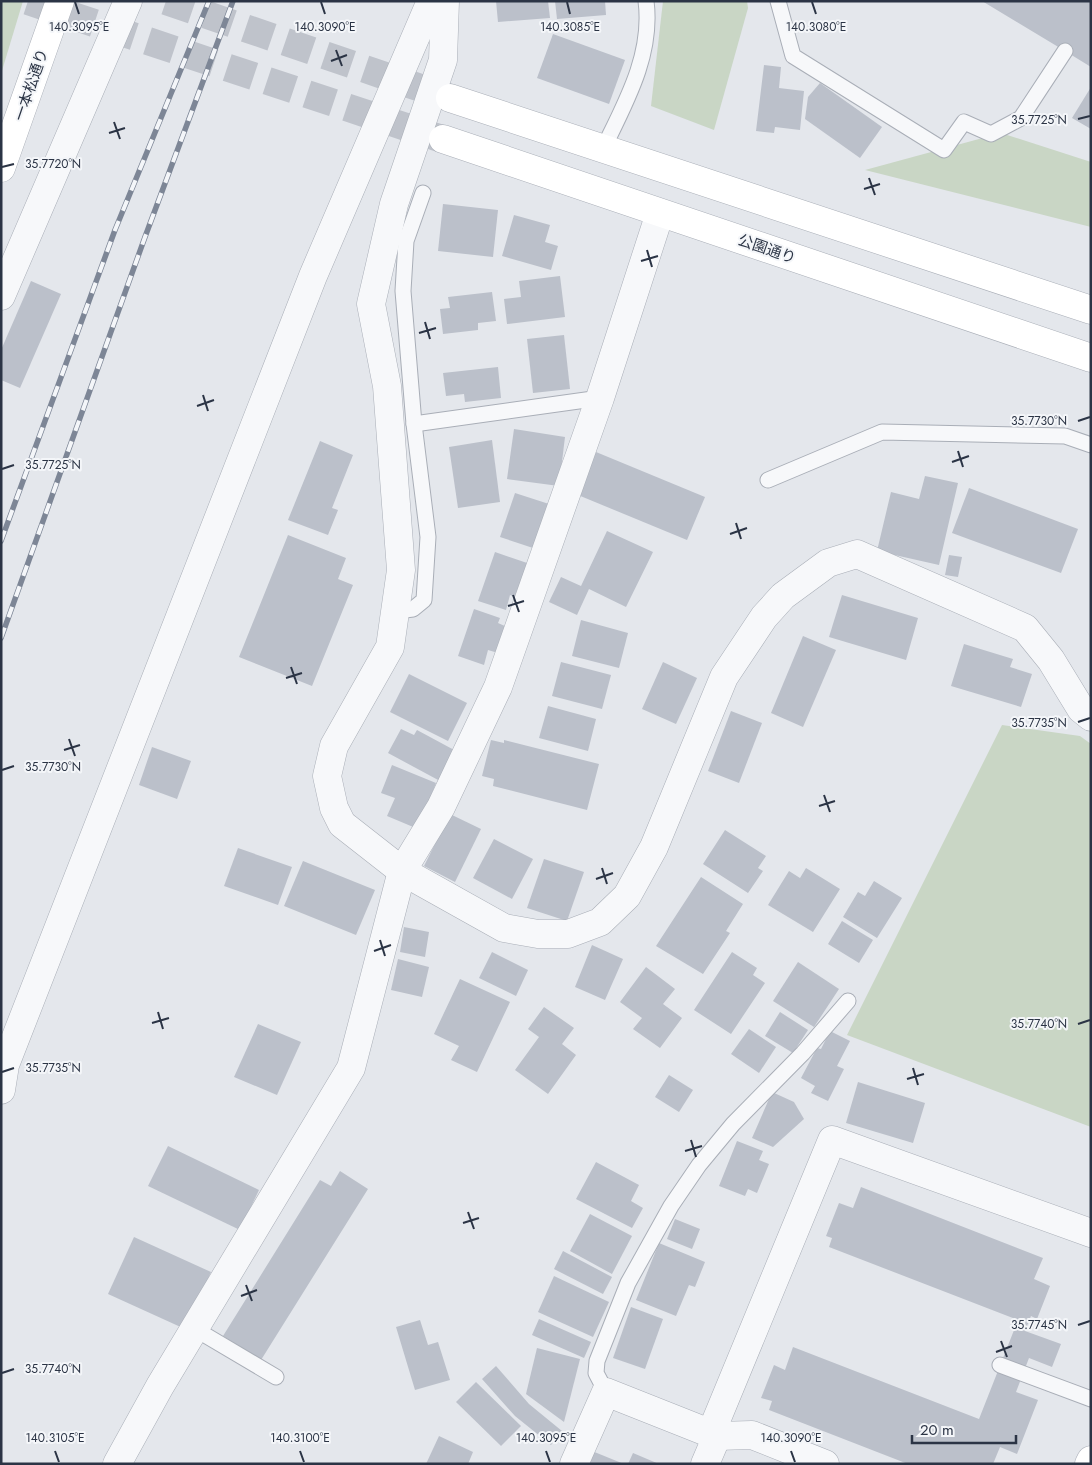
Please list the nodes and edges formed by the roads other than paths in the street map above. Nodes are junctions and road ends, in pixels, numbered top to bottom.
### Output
1 (60, 1) edge
2 (128, 1) edge
3 (431, 1) edge
4 (445, 1) edge
5 (646, 1) edge
6 (778, 1) edge
7 (1065, 51) dead end
8 (450, 98) tunnel mouth
9 (443, 139) tunnel mouth
10 (603, 149) junction
11 (1, 168) edge
12 (423, 193) dead end
13 (660, 213) junction
14 (1, 296) edge
15 (1091, 310) edge
16 (1091, 358) edge
17 (600, 398) junction
18 (414, 424) junction
19 (1091, 444) edge
20 (768, 480) dead end
21 (397, 611) junction
22 (1091, 717) edge
23 (402, 871) junction
24 (848, 1001) dead end
25 (1, 1090) edge
26 (1091, 1233) edge
27 (194, 1329) junction
28 (1000, 1365) dead end
29 (276, 1377) dead end
30 (606, 1392) junction
31 (1091, 1399) edge
32 (714, 1435) junction
33 (1091, 1460) edge
34 (116, 1464) edge
35 (574, 1464) edge
36 (705, 1464) edge
37 (825, 1464) edge
38 (1089, 1464) edge

1 - 11 street, 一本松通り
2 - 14 street
3 - 25 street
4 - 21 street
5 - 10 lane
6 - 7 lane
8 - 10 street
9 - 13 street, 公園通り
10 - 15 street
12 - 18 lane
13 - 16 street, 公園通り
13 - 17 street
17 - 18 lane
17 - 23 street
18 - 21 lane
19 - 20 lane
21 - 23 street
22 - 23 street
23 - 27 street
24 - 30 lane
26 - 32 street
27 - 29 lane
27 - 34 street
28 - 31 lane
30 - 32 street
30 - 35 street
32 - 36 street
32 - 37 street
33 - 38 street

